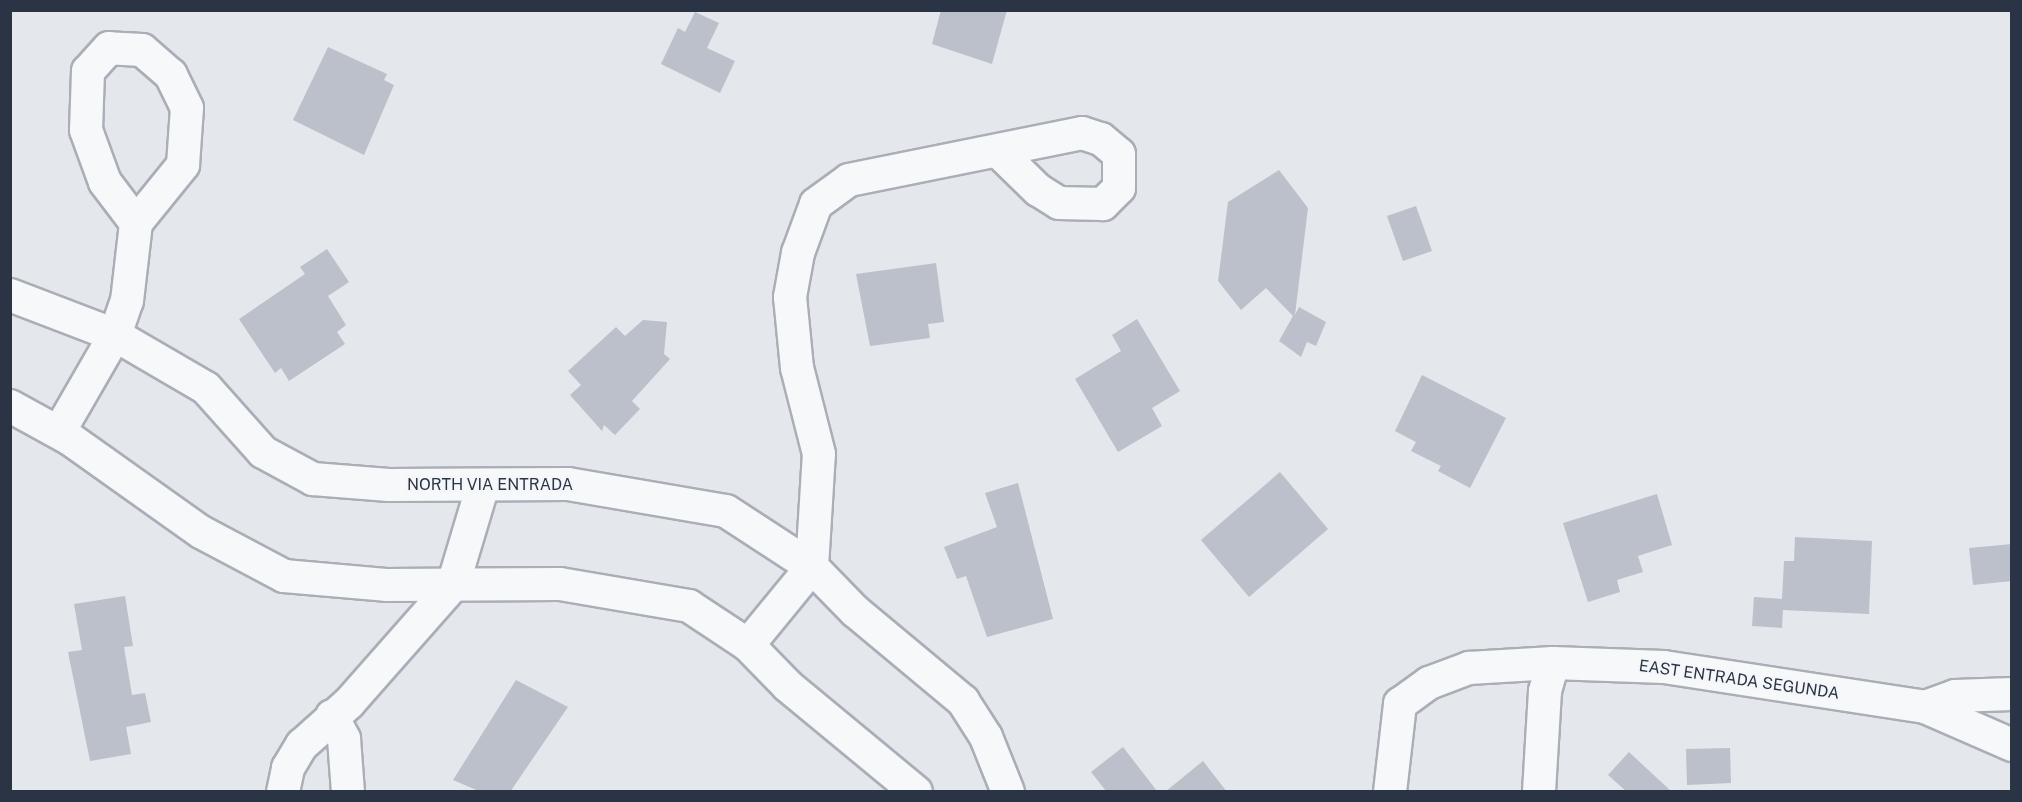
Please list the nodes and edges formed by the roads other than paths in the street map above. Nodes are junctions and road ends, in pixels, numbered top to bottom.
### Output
1 (999, 152) dead end
2 (136, 223) junction
3 (10, 295) edge
4 (115, 335) junction
5 (10, 406) edge
6 (59, 432) junction
7 (483, 485) junction
8 (812, 567) junction
9 (453, 585) junction
10 (748, 645) junction
11 (1553, 663) junction
12 (2012, 694) edge
13 (1924, 707) junction
14 (332, 716) junction
15 (2012, 745) edge
16 (283, 792) edge
17 (348, 792) edge
18 (916, 792) edge
19 (1008, 792) edge
20 (1390, 792) edge
21 (1539, 792) edge

1 - 8 street
2 - 2 street
2 - 4 street
3 - 4 street, NORTH VIA ENTRADA
4 - 6 street
4 - 7 street, NORTH VIA ENTRADA
5 - 6 street
6 - 9 street
7 - 8 street, NORTH VIA ENTRADA
7 - 9 street
8 - 10 street
8 - 19 street, NORTH VIA ENTRADA
9 - 10 street
9 - 14 street
10 - 18 street
11 - 13 street, EAST ENTRADA SEGUNDA
11 - 20 street, EAST ENTRADA SEGUNDA
11 - 21 street
12 - 13 street, EAST ENTRADA SEGUNDA
13 - 15 street, EAST ENTRADA SEGUNDA
14 - 16 street
14 - 17 street

